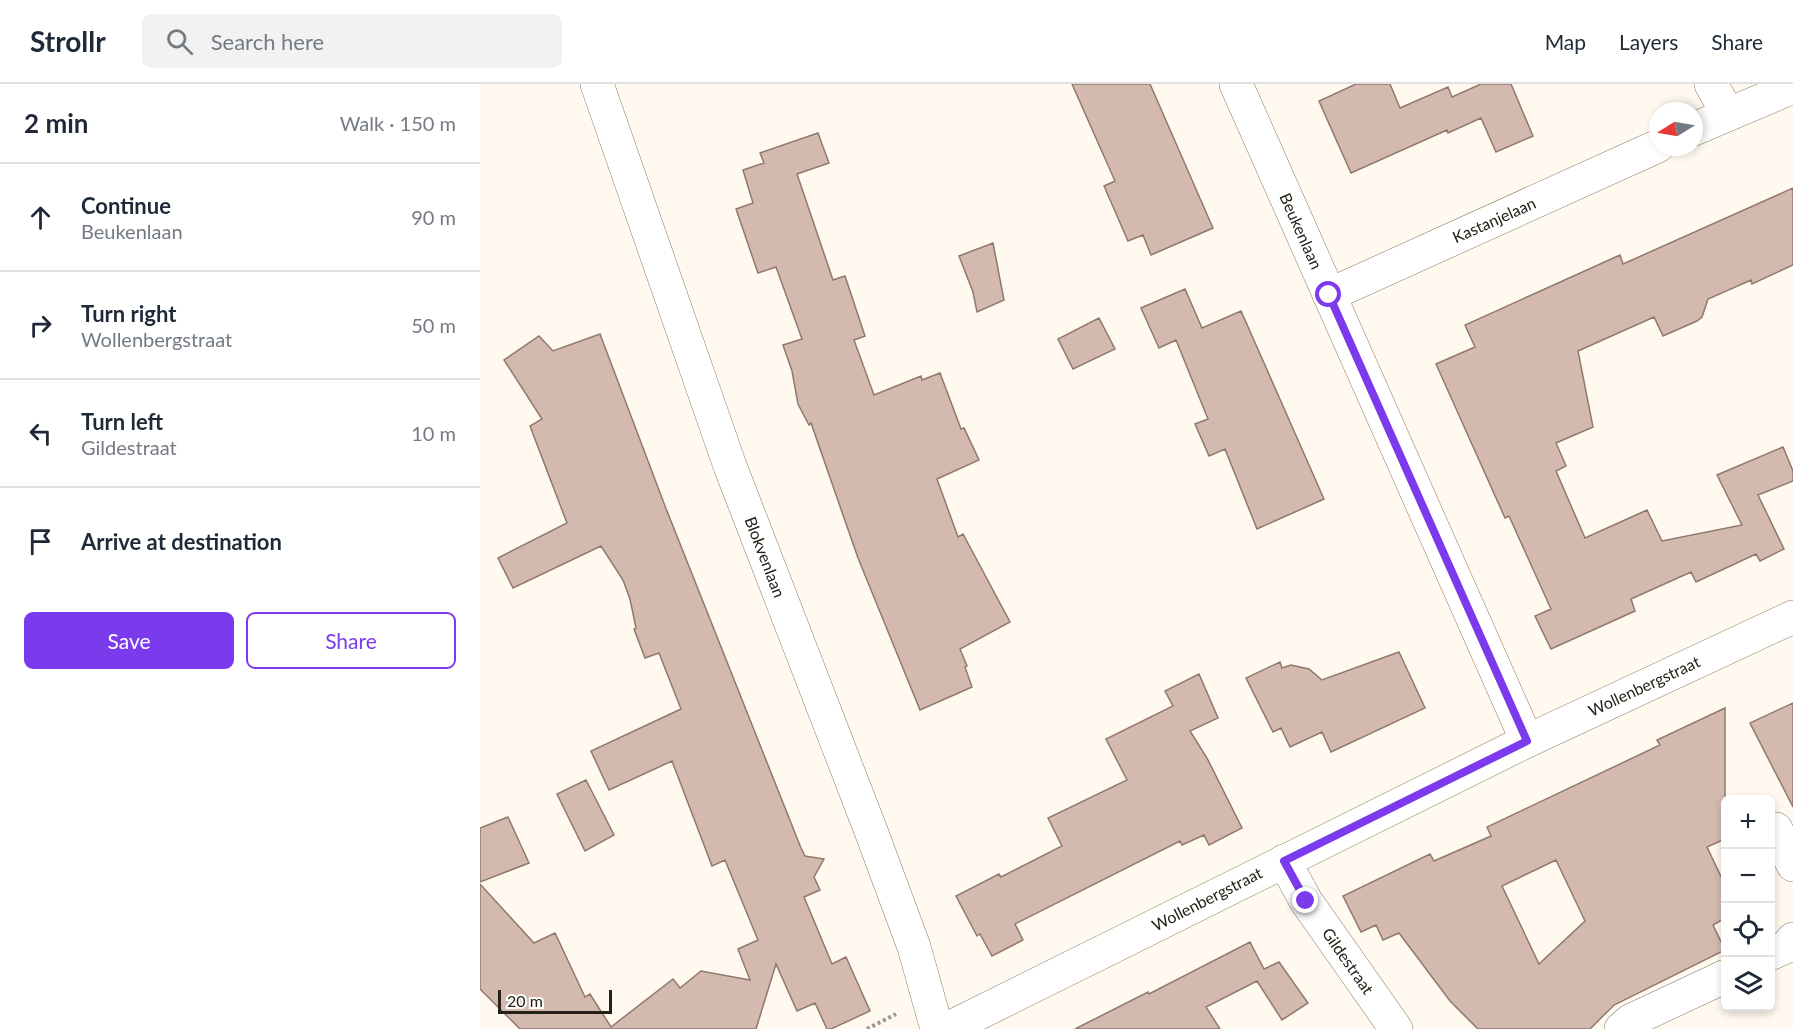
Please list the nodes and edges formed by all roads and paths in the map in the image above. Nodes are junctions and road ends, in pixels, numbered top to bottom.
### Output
1 (597, 84) edge
2 (1236, 84) edge
3 (1711, 84) edge
4 (1793, 87) edge
5 (1728, 114) junction
6 (1703, 125) edge
7 (1649, 150) edge
8 (1329, 295) junction
9 (1793, 617) edge
10 (1527, 741) junction
11 (1776, 829) dead end
12 (1284, 861) junction
13 (1793, 865) edge
14 (1793, 939) edge
15 (1775, 952) edge
16 (1721, 977) edge
17 (937, 1029) edge
18 (947, 1029) edge
19 (1396, 1029) edge
20 (1621, 1029) edge

1 - 17 street, Blokvenlaan
2 - 8 street, Beukenlaan
3 - 5 street
4 - 5 street
5 - 6 street
7 - 8 street, Kastanjelaan
8 - 10 street, Beukenlaan
9 - 10 street, Wollenbergstraat
10 - 12 street, Wollenbergstraat
11 - 13 street
12 - 18 street, Wollenbergstraat
12 - 19 street, Gildestraat
14 - 15 street
16 - 20 street

